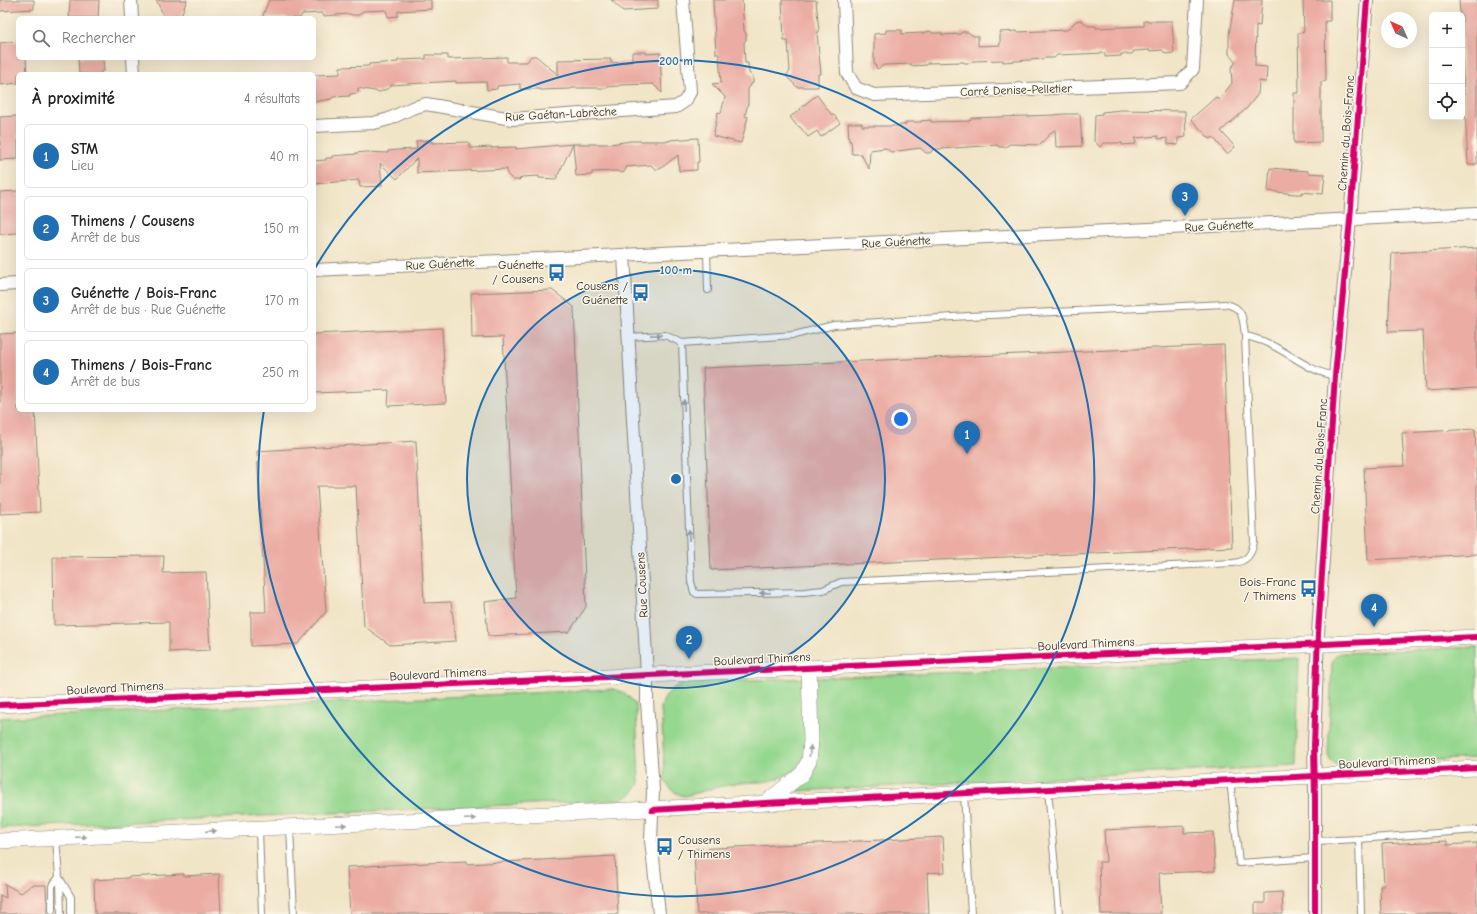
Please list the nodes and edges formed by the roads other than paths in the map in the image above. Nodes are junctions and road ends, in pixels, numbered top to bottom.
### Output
1 (131, 0) edge
2 (683, 0) edge
3 (844, 0) edge
4 (1197, 0) edge
5 (1367, 0) edge
6 (132, 16) edge
7 (133, 60) edge
8 (134, 72) edge
9 (316, 126) edge
10 (1477, 213) edge
11 (1350, 220) junction
12 (707, 251) junction
13 (624, 255) junction
14 (316, 270) edge
15 (16, 284) edge
16 (0, 285) edge
17 (708, 290) dead end
18 (1245, 336) junction
19 (628, 337) junction
20 (682, 343) junction
21 (1335, 376) junction
22 (1477, 637) edge
23 (1317, 644) junction
24 (809, 667) junction
25 (647, 675) junction
26 (0, 705) edge
27 (1477, 768) edge
28 (1314, 777) junction
29 (1230, 780) junction
30 (1048, 789) junction
31 (964, 793) junction
32 (765, 803) junction
33 (652, 810) junction
34 (290, 827) junction
35 (259, 829) junction
36 (1477, 830) edge
37 (56, 838) junction
38 (1359, 839) junction
39 (0, 841) edge
40 (1315, 841) junction
41 (1315, 858) junction
42 (60, 879) junction
43 (52, 910) dead end
44 (61, 914) edge
45 (72, 914) edge
46 (262, 914) edge
47 (294, 914) edge
48 (659, 914) edge
49 (971, 914) edge
50 (1059, 914) edge
51 (1315, 914) edge
52 (1360, 914) edge

1 - 6 street
2 - 9 street, Rue Gaétan-Labrèche
3 - 4 street, Carré Denise-Pelletier
5 - 11 street, Chemin du Bois-Franc
7 - 8 street
10 - 11 street, Rue Guénette
11 - 12 street, Rue Guénette
11 - 21 street, Chemin du Bois-Franc
12 - 13 street, Rue Guénette
12 - 17 lane
13 - 14 street, Rue Guénette
13 - 19 street, Rue Cousens
15 - 16 street
18 - 20 lane
18 -> 20 lane
18 - 21 lane
19 -> 20 lane
19 - 25 street, Rue Cousens
21 - 23 street, Chemin du Bois-Franc
22 - 23 street, Boulevard Thimens
23 - 24 street, Boulevard Thimens
23 - 28 street, Chemin du Bois-Franc
24 - 25 street, Boulevard Thimens
32 -> 24 street
25 - 26 street, Boulevard Thimens
25 - 33 street, Rue Cousens
27 - 28 street, Boulevard Thimens
28 - 29 street, Boulevard Thimens
28 - 40 street, Chemin du Bois-Franc
29 - 30 street, Boulevard Thimens
29 - 41 lane
30 - 31 street, Boulevard Thimens
30 - 50 lane
31 - 32 street, Boulevard Thimens
31 - 49 lane
32 - 33 street, Boulevard Thimens
34 -> 33 street, Boulevard Thimens
33 - 48 street, Rue Cousens
34 - 35 street, Boulevard Thimens
34 - 47 lane
37 -> 35 street, Boulevard Thimens
35 - 46 lane
36 - 38 lane
37 - 39 street, Boulevard Thimens
37 - 42 lane
38 - 40 lane
38 - 52 lane
40 - 41 street, Chemin du Bois-Franc
41 - 51 street, Chemin du Bois-Franc
42 - 43 lane
42 - 44 lane
42 - 45 lane

